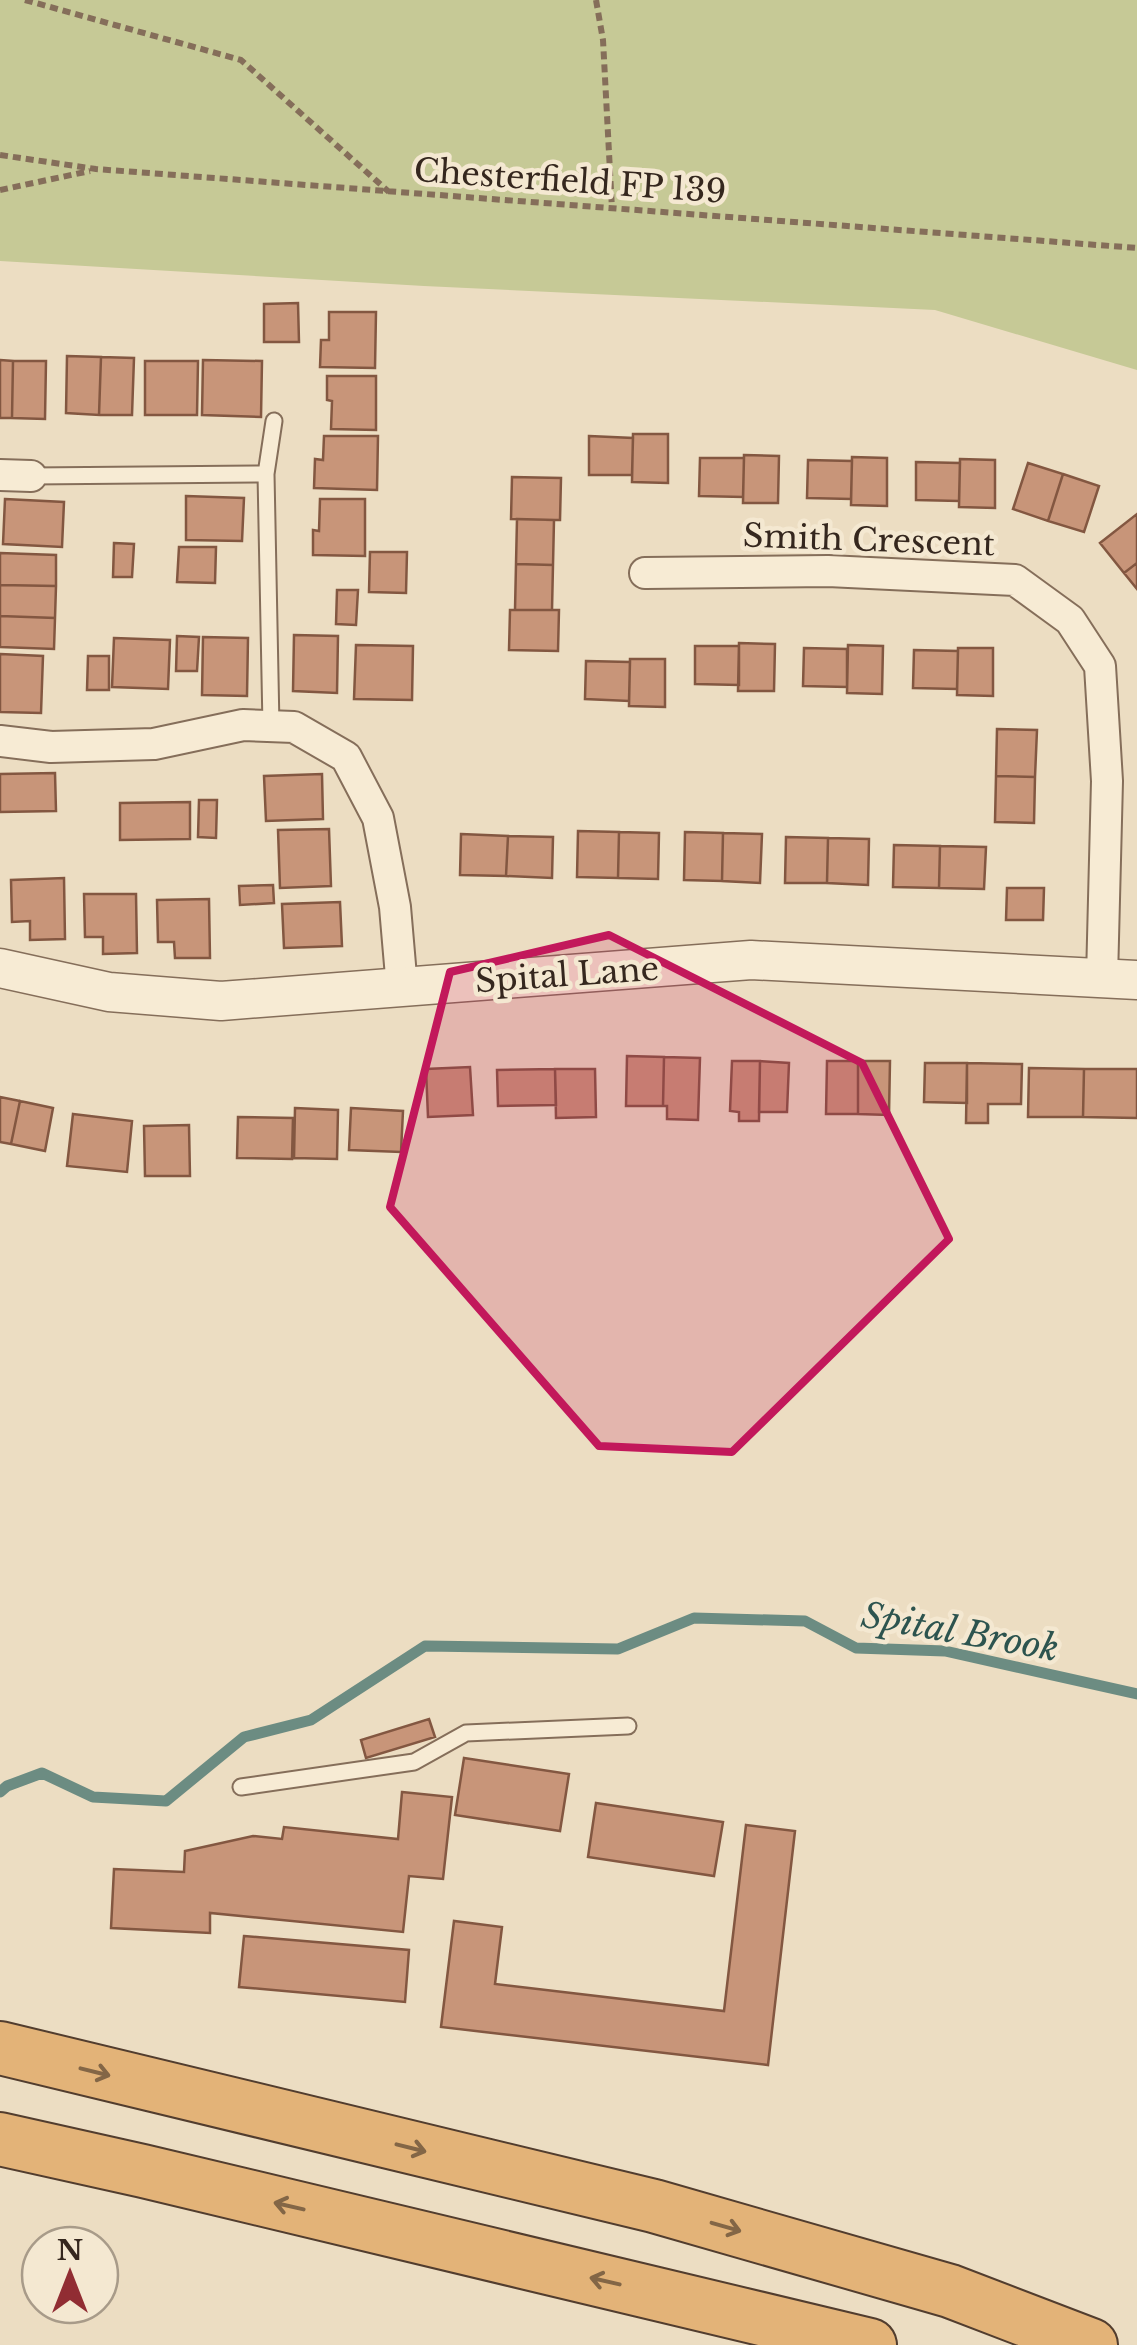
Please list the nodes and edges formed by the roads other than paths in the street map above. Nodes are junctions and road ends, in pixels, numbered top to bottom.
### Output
1 (274, 421) dead end
2 (266, 474) junction
3 (0, 475) edge
4 (32, 476) joint
5 (645, 573) dead end
6 (272, 726) junction
7 (0, 741) edge
8 (0, 968) edge
9 (1120, 979) edge
10 (402, 988) junction
11 (628, 1726) dead end
12 (240, 1787) dead end
13 (0, 2048) edge
14 (0, 2139) edge
15 (870, 2345) edge
16 (1092, 2345) edge

1 - 2 lane
2 - 4 lane
2 - 6 lane
3 - 4 street
5 - 9 street, Smith Crescent
6 - 7 street
6 - 10 street
8 - 10 street, Spital Lane
9 - 10 street, Spital Lane
11 - 12 lane
13 -> 16 highway
15 -> 14 highway

